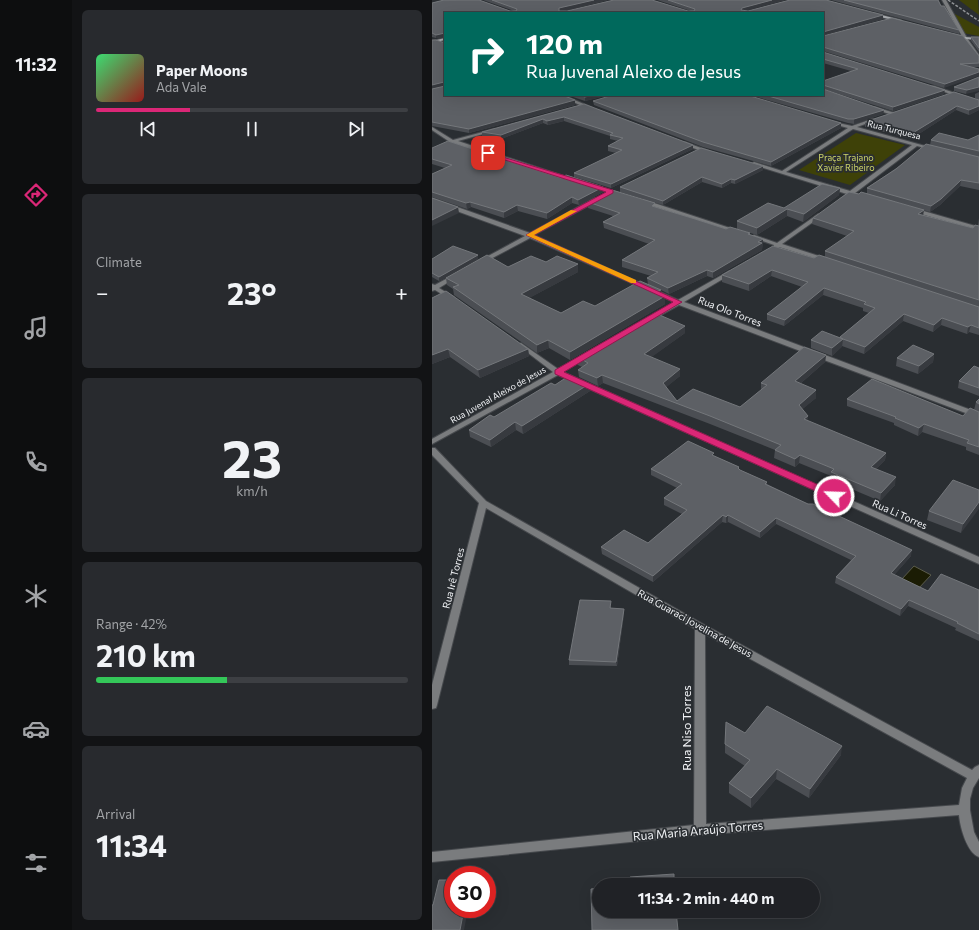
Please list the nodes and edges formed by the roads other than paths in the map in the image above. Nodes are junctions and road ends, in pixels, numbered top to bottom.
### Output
1 (944, 0) edge
2 (871, 13) edge
3 (892, 19) junction
4 (884, 21) edge
5 (907, 22) edge
6 (951, 34) edge
7 (965, 38) junction
8 (444, 39) edge
9 (979, 39) edge
10 (433, 41) edge
11 (444, 45) edge
12 (979, 58) edge
13 (930, 86) edge
14 (972, 95) edge
15 (561, 96) edge
16 (966, 98) junction
17 (979, 102) edge
18 (590, 103) edge
19 (583, 105) junction
20 (575, 107) edge
21 (872, 107) edge
22 (598, 111) edge
23 (900, 111) edge
24 (893, 114) junction
25 (886, 116) edge
26 (879, 118) edge
27 (823, 120) edge
28 (432, 128) edge
29 (851, 128) junction
30 (498, 129) edge
31 (452, 142) junction
32 (680, 142) edge
33 (446, 144) edge
34 (916, 144) junction
35 (701, 149) junction
36 (937, 150) edge
37 (694, 152) edge
38 (716, 153) edge
39 (746, 162) edge
40 (783, 172) junction
41 (582, 183) edge
42 (589, 185) edge
43 (618, 188) edge
44 (611, 192) junction
45 (851, 193) junction
46 (859, 195) edge
47 (626, 196) edge
48 (432, 200) edge
49 (641, 201) edge
50 (839, 202) edge
51 (904, 208) edge
52 (827, 210) edge
53 (979, 229) edge
54 (740, 233) edge
55 (529, 235) junction
56 (748, 235) edge
57 (778, 245) junction
58 (771, 248) edge
59 (830, 262) edge
60 (475, 265) edge
61 (738, 268) edge
62 (462, 272) edge
63 (433, 287) edge
64 (458, 301) edge
65 (678, 302) junction
66 (638, 325) edge
67 (516, 342) edge
68 (592, 353) edge
69 (558, 372) junction
70 (979, 416) edge
71 (432, 442) edge
72 (432, 450) edge
73 (483, 502) junction
74 (979, 561) edge
75 (700, 627) junction
76 (432, 705) edge
77 (976, 773) edge
78 (964, 810) junction
79 (700, 830) junction
80 (979, 852) edge
81 (432, 857) edge

1 - 7 street
2 - 3 main road
3 - 4 street
3 - 5 main road
6 - 7 main road
7 - 9 main road
7 - 12 street
8 - 10 main road
10 - 11 street
13 - 16 street
14 - 16 street
15 - 19 street
16 - 17 street
18 - 19 street
19 - 20 street
19 - 22 street
21 - 24 street
23 - 24 street
24 - 25 street
26 - 29 street
27 - 29 street, Rua Turquesa
28 - 31 street
29 - 34 street, Rua Turquesa
29 - 40 street
30 - 31 street
31 - 33 street
31 - 41 street
32 - 35 street
34 - 36 street, Rua Turquesa
34 - 45 street
35 - 37 street
35 - 38 street
39 - 40 street
40 - 45 street
42 - 44 street
43 - 44 street
44 - 47 street
44 - 55 street
45 - 46 street
45 - 50 street
48 - 55 street, Rua Olo Torres
49 - 54 street
51 - 53 street
52 - 57 street
55 - 60 street
55 - 65 street, Rua Olo Torres
56 - 57 street
57 - 58 street
57 - 59 street
61 - 65 street
62 - 63 street
63 - 64 street
65 - 66 street
65 - 70 street, Rua Olo Torres
67 - 69 street, Rua Li Torres
68 - 69 street, Rua Juvenal Aleixo de Jesus
69 - 71 street, Rua Juvenal Aleixo de Jesus
69 - 74 street, Rua Li Torres
72 - 73 street, Rua Guaraci Jovelina de Jesus
73 - 75 street, Rua Guaraci Jovelina de Jesus
73 - 76 street, Rua Irê Torres
75 - 77 street, Rua Guaraci Jovelina de Jesus
75 - 79 street, Rua Niso Torres
77 - 78 street
78 - 79 street, Rua Maria Araújo Torres
78 - 80 street
79 - 81 street, Rua Maria Araújo Torres

